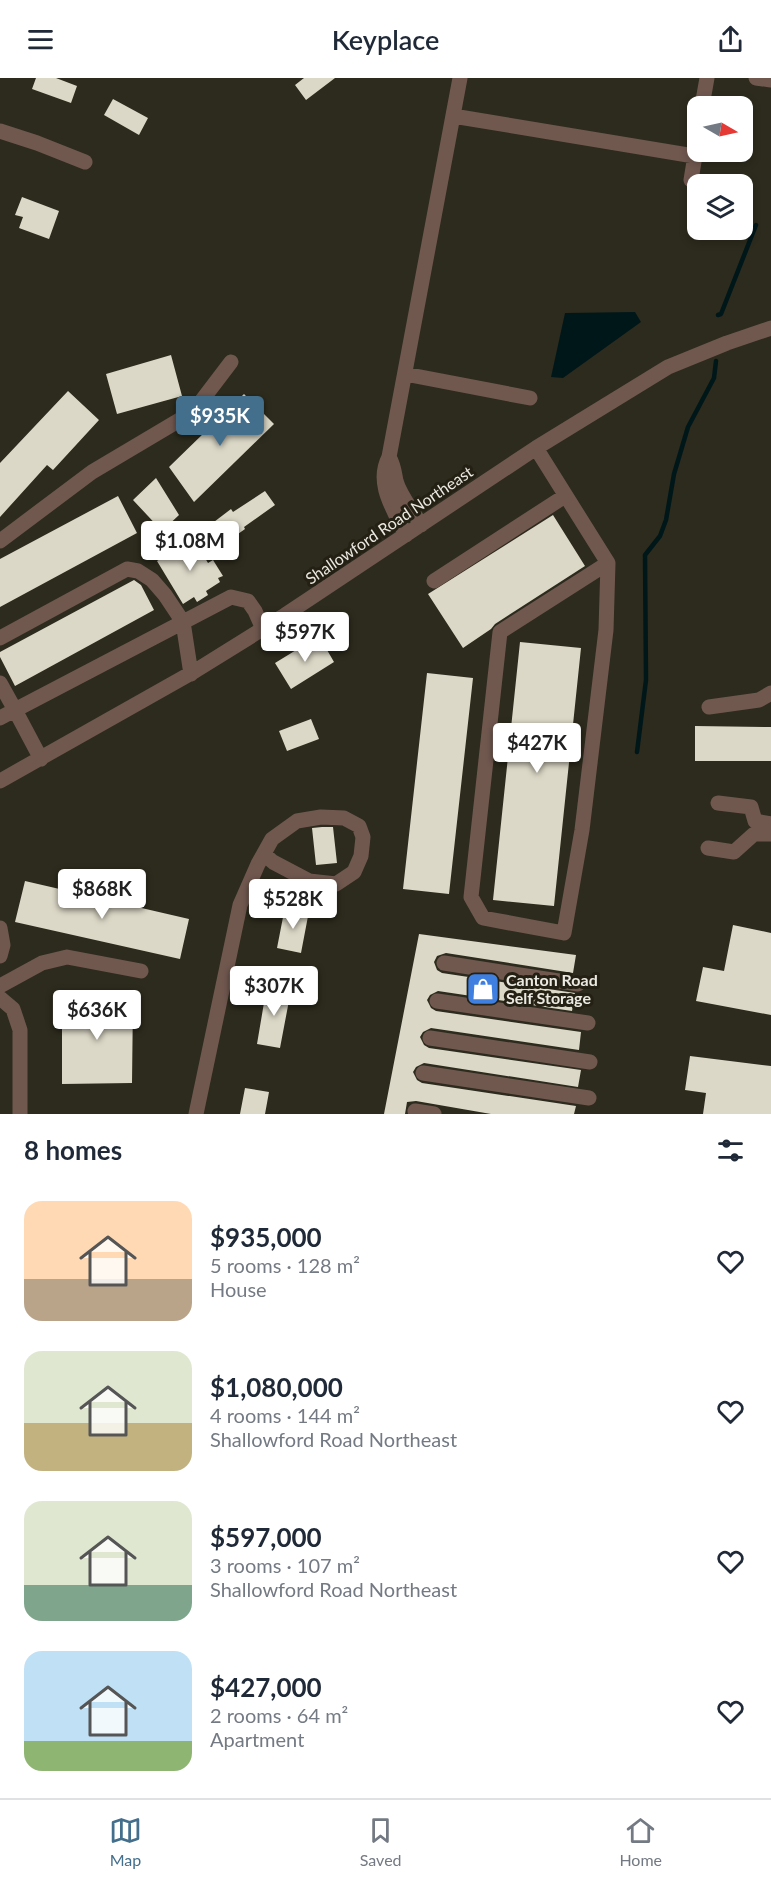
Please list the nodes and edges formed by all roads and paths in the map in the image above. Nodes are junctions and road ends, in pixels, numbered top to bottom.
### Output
1 (460, 78) edge
2 (707, 78) edge
3 (756, 78) edge
4 (771, 80) edge
5 (704, 96) edge
6 (453, 116) junction
7 (0, 131) edge
8 (687, 155) edge
9 (85, 162) dead end
10 (771, 327) edge
11 (750, 335) junction
12 (771, 341) edge
13 (231, 362) dead end
14 (405, 374) junction
15 (530, 399) dead end
16 (536, 448) junction
17 (389, 457) junction
18 (565, 496) junction
19 (421, 525) junction
20 (406, 535) junction
21 (0, 542) edge
22 (608, 563) junction
23 (434, 581) dead end
24 (183, 622) junction
25 (263, 629) junction
26 (0, 638) edge
27 (191, 674) junction
28 (0, 683) edge
29 (771, 693) edge
30 (709, 707) dead end
31 (15, 710) junction
32 (0, 718) edge
33 (41, 759) junction
34 (0, 781) edge
35 (718, 803) dead end
36 (771, 824) edge
37 (771, 834) edge
38 (708, 848) dead end
39 (264, 854) junction
40 (0, 928) edge
41 (0, 956) edge
42 (444, 963) dead end
43 (141, 972) dead end
44 (578, 984) dead end
45 (0, 986) edge
46 (0, 998) edge
47 (437, 1001) dead end
48 (588, 1023) dead end
49 (430, 1038) dead end
50 (590, 1062) dead end
51 (423, 1073) dead end
52 (589, 1098) dead end
53 (415, 1111) dead end
54 (20, 1114) edge
55 (196, 1114) edge
56 (434, 1114) edge

1 - 6 street
2 - 5 street
3 - 4 street
6 - 8 street
6 - 14 street
7 - 9 street
10 - 11 street, Shallowford Road Northeast
11 - 12 street
11 - 16 street, Shallowford Road Northeast
13 - 21 street
14 - 15 street
14 - 17 street
16 - 18 street
16 - 19 street, Shallowford Road Northeast
17 - 19 street
17 - 20 street
18 - 22 street
18 - 23 street
19 - 20 street, Shallowford Road Northeast
20 - 25 street, Shallowford Road Northeast
22 - 22 street
24 - 25 street
24 - 26 street
24 - 27 street
24 - 31 street
25 - 27 street, Shallowford Road Northeast
27 - 33 street, Shallowford Road Northeast
28 - 31 street
29 - 30 street
31 - 32 street
31 - 33 street
33 - 34 street, Shallowford Road Northeast
35 - 36 street
37 - 38 street
39 - 39 street
39 - 55 street
40 - 41 street
42 - 44 street
43 - 45 street
46 - 54 street
47 - 48 street
49 - 50 street
51 - 52 street
53 - 56 street

